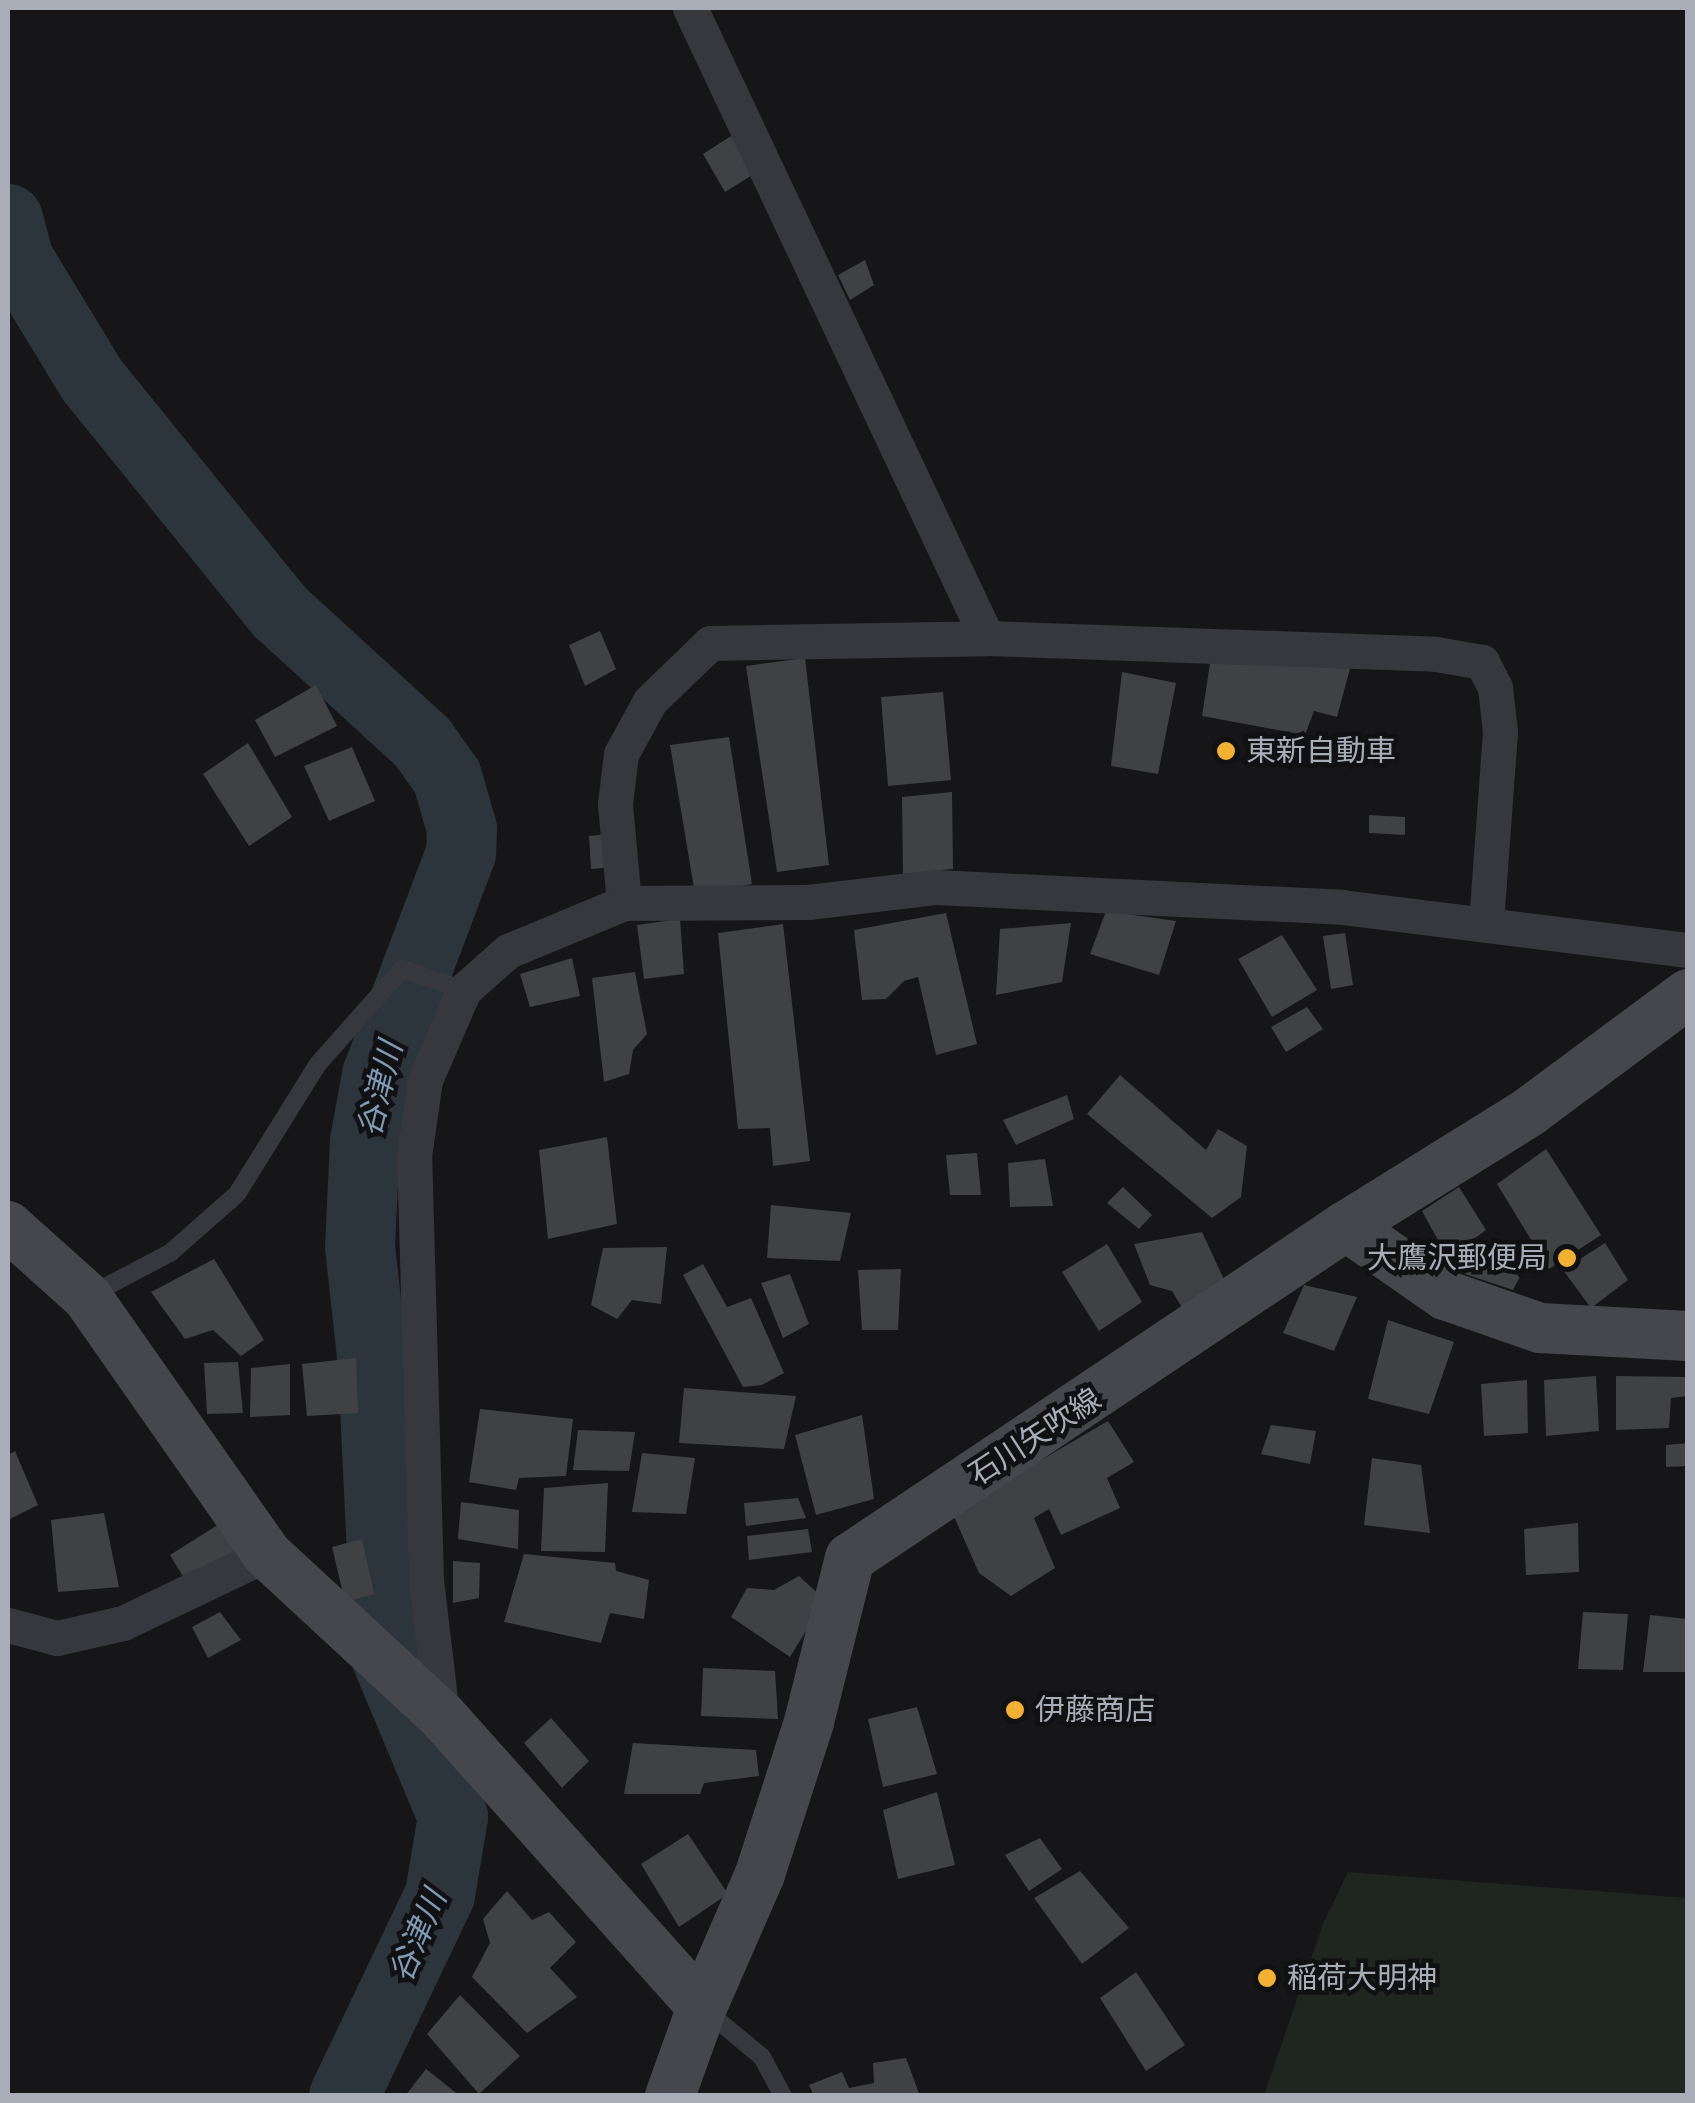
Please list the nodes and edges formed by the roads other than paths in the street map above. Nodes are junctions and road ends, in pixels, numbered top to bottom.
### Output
1 (690, 8) edge
2 (988, 638) junction
3 (624, 903) junction
4 (1486, 924) junction
5 (1688, 950) edge
6 (464, 990) junction
7 (1688, 994) edge
8 (8, 1226) edge
9 (1346, 1226) junction
10 (87, 1296) junction
11 (1688, 1336) edge
12 (276, 1563) junction
13 (8, 1625) edge
14 (440, 1716) junction
15 (702, 2007) junction
16 (670, 2096) edge
17 (783, 2096) edge

1 - 2 street
2 - 3 street
2 - 4 street
3 - 4 street
3 - 6 street
4 - 5 street
6 - 10 lane
6 - 14 street
7 - 9 main road, 石川矢吹線
8 - 10 main road
9 - 11 main road
9 - 15 main road, 石川矢吹線
10 - 12 main road
12 - 13 street
12 - 14 main road
14 - 15 main road
15 - 16 main road, 石川矢吹線
15 - 17 lane

